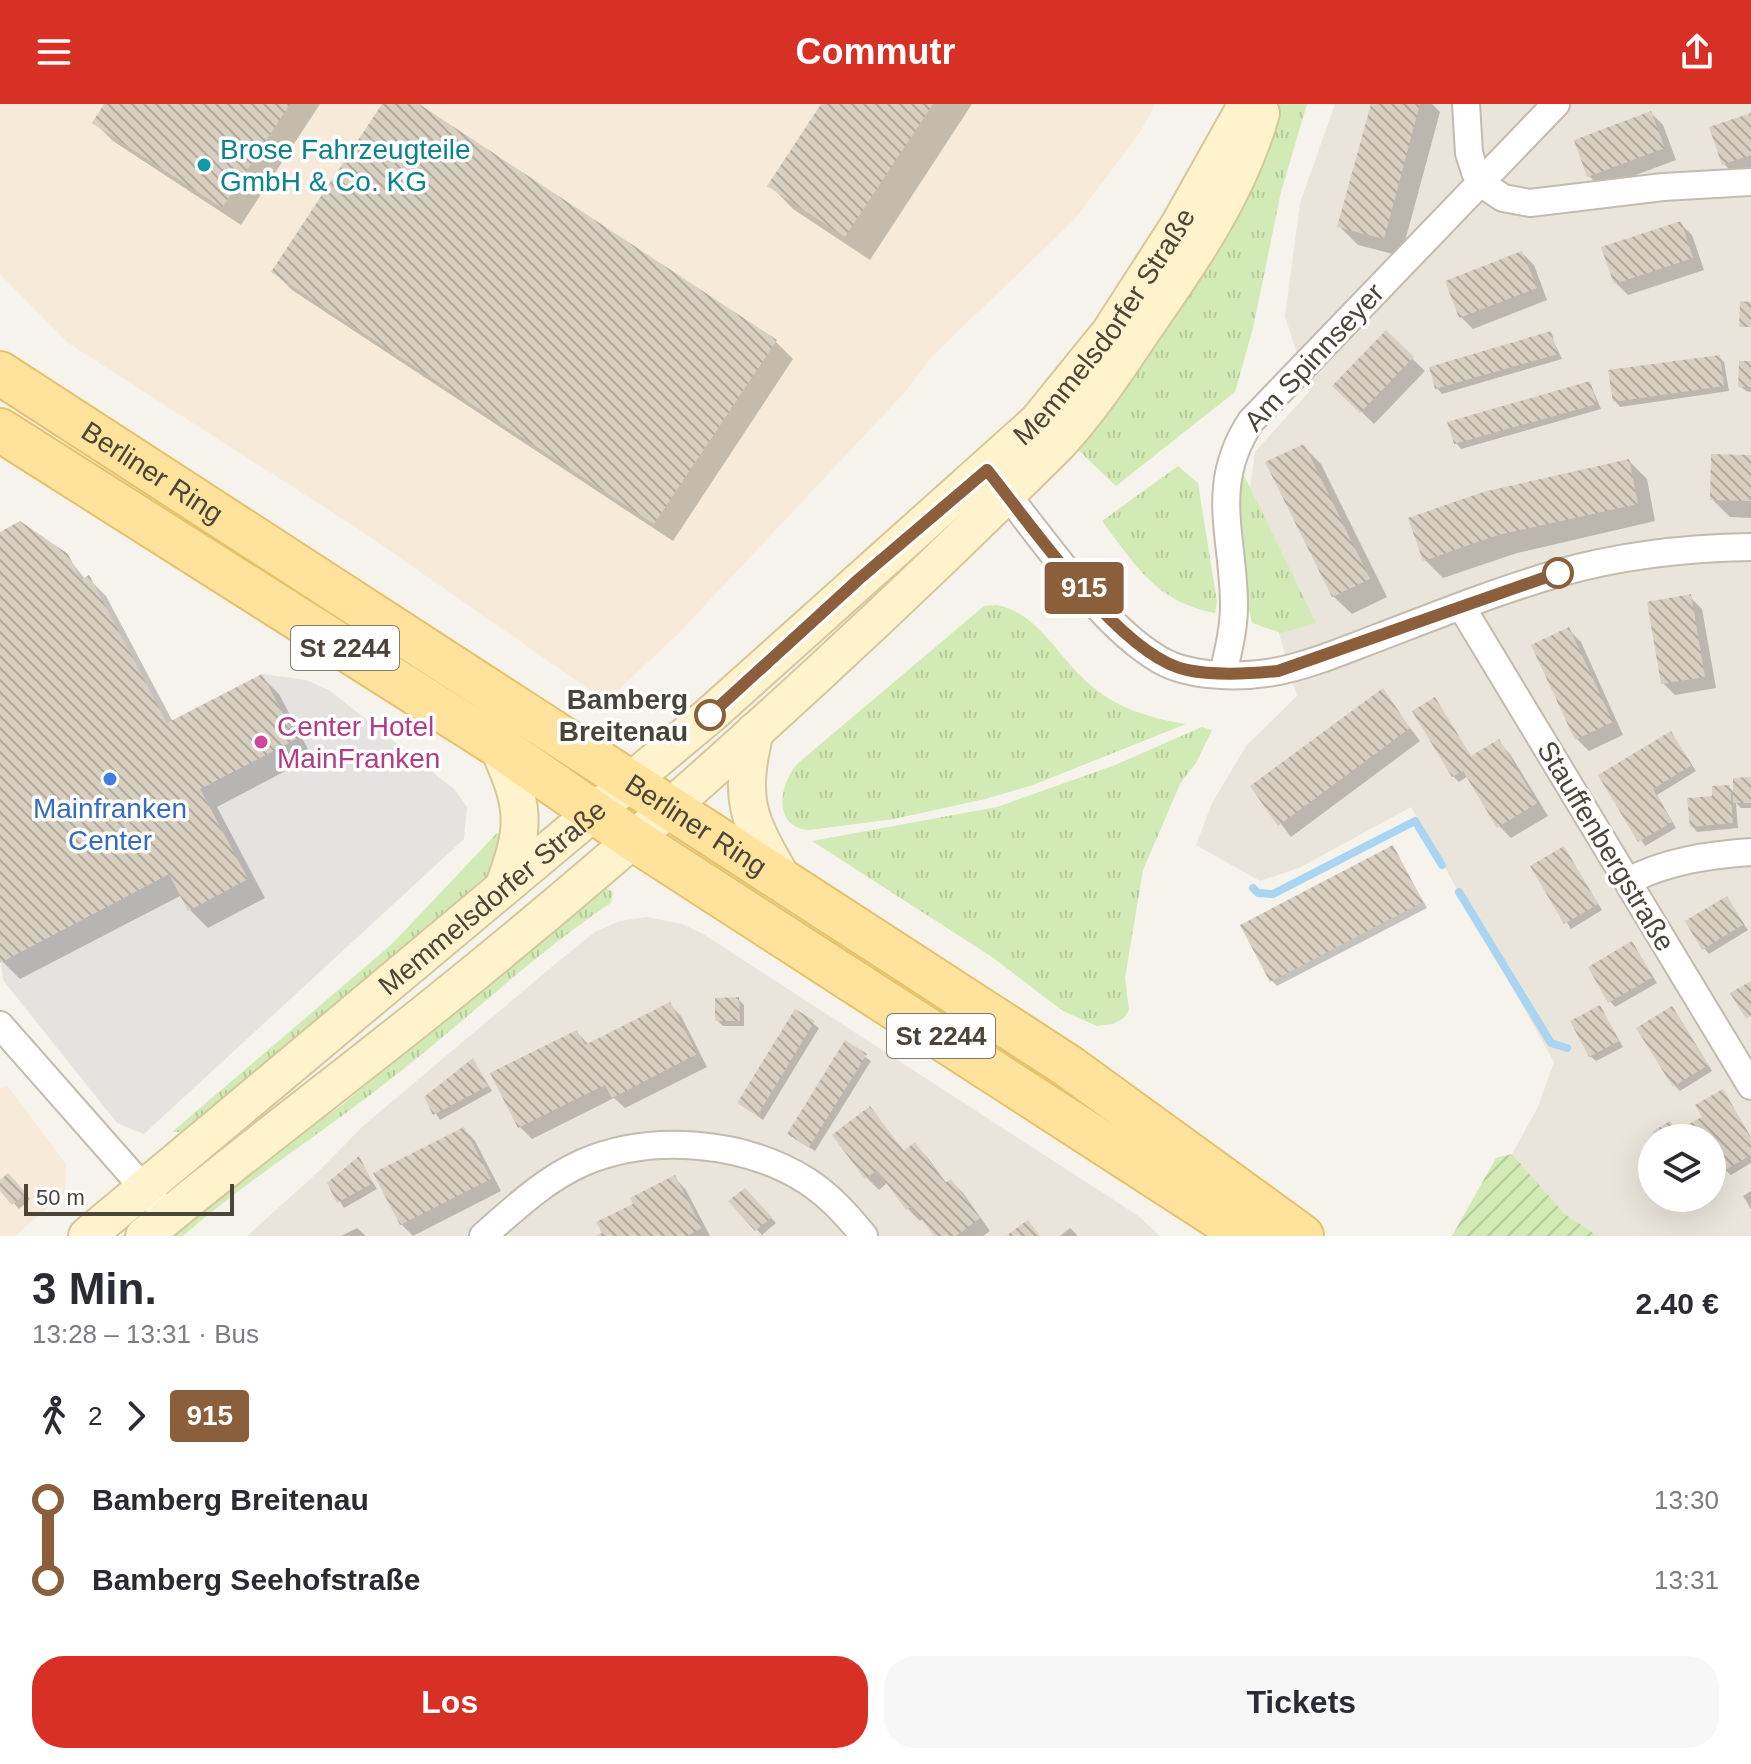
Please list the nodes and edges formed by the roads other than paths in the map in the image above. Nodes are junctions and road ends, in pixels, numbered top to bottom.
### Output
1 (1247, 104) edge
2 (1263, 104) edge
3 (1466, 104) edge
4 (1556, 104) edge
5 (1751, 182) edge
6 (1481, 183) junction
7 (0, 373) edge
8 (0, 430) edge
9 (997, 482) junction
10 (1751, 547) edge
11 (1461, 606) junction
12 (1223, 674) junction
13 (755, 731) junction
14 (497, 745) junction
15 (631, 780) junction
16 (670, 806) junction
17 (594, 811) junction
18 (633, 839) junction
19 (1751, 852) edge
20 (783, 880) junction
21 (1628, 881) junction
22 (503, 888) junction
23 (0, 1025) edge
24 (1751, 1086) edge
25 (144, 1188) junction
26 (156, 1226) edge
27 (87, 1236) edge
28 (483, 1236) edge
29 (864, 1236) edge
30 (1247, 1236) edge
31 (1302, 1236) edge

1 - 9 main road, Memmelsdorfer Straße
2 - 9 main road, Memmelsdorfer Straße
3 - 6 street
4 - 6 street, Am Spinnseyer
5 - 6 street
6 - 12 street, Am Spinnseyer
7 - 15 main road, Berliner Ring / St 2244
8 - 14 main road, Berliner Ring / St 2244
9 - 12 street
9 - 13 main road, Memmelsdorfer Straße
9 - 15 main road, Memmelsdorfer Straße
10 - 11 street
11 - 12 street
11 - 21 street, Stauffenbergstraße
13 - 16 main road, Memmelsdorfer Straße
13 - 20 main road
14 - 17 main road, Berliner Ring / St 2244
14 - 22 main road
15 - 16 main road, Berliner Ring / St 2244
15 - 17 main road, Memmelsdorfer Straße
16 - 18 main road, Memmelsdorfer Straße
16 - 20 main road, Berliner Ring / St 2244
17 - 18 main road, Berliner Ring / St 2244
17 - 22 main road, Memmelsdorfer Straße
18 - 26 main road, Memmelsdorfer Straße
18 - 30 main road, Berliner Ring / St 2244
19 - 21 street
20 - 31 main road, Berliner Ring / St 2244
21 - 24 street, Stauffenbergstraße
22 - 25 main road, Memmelsdorfer Straße
23 - 25 street
25 - 26 street
25 - 27 main road, Memmelsdorfer Straße
28 - 29 street

